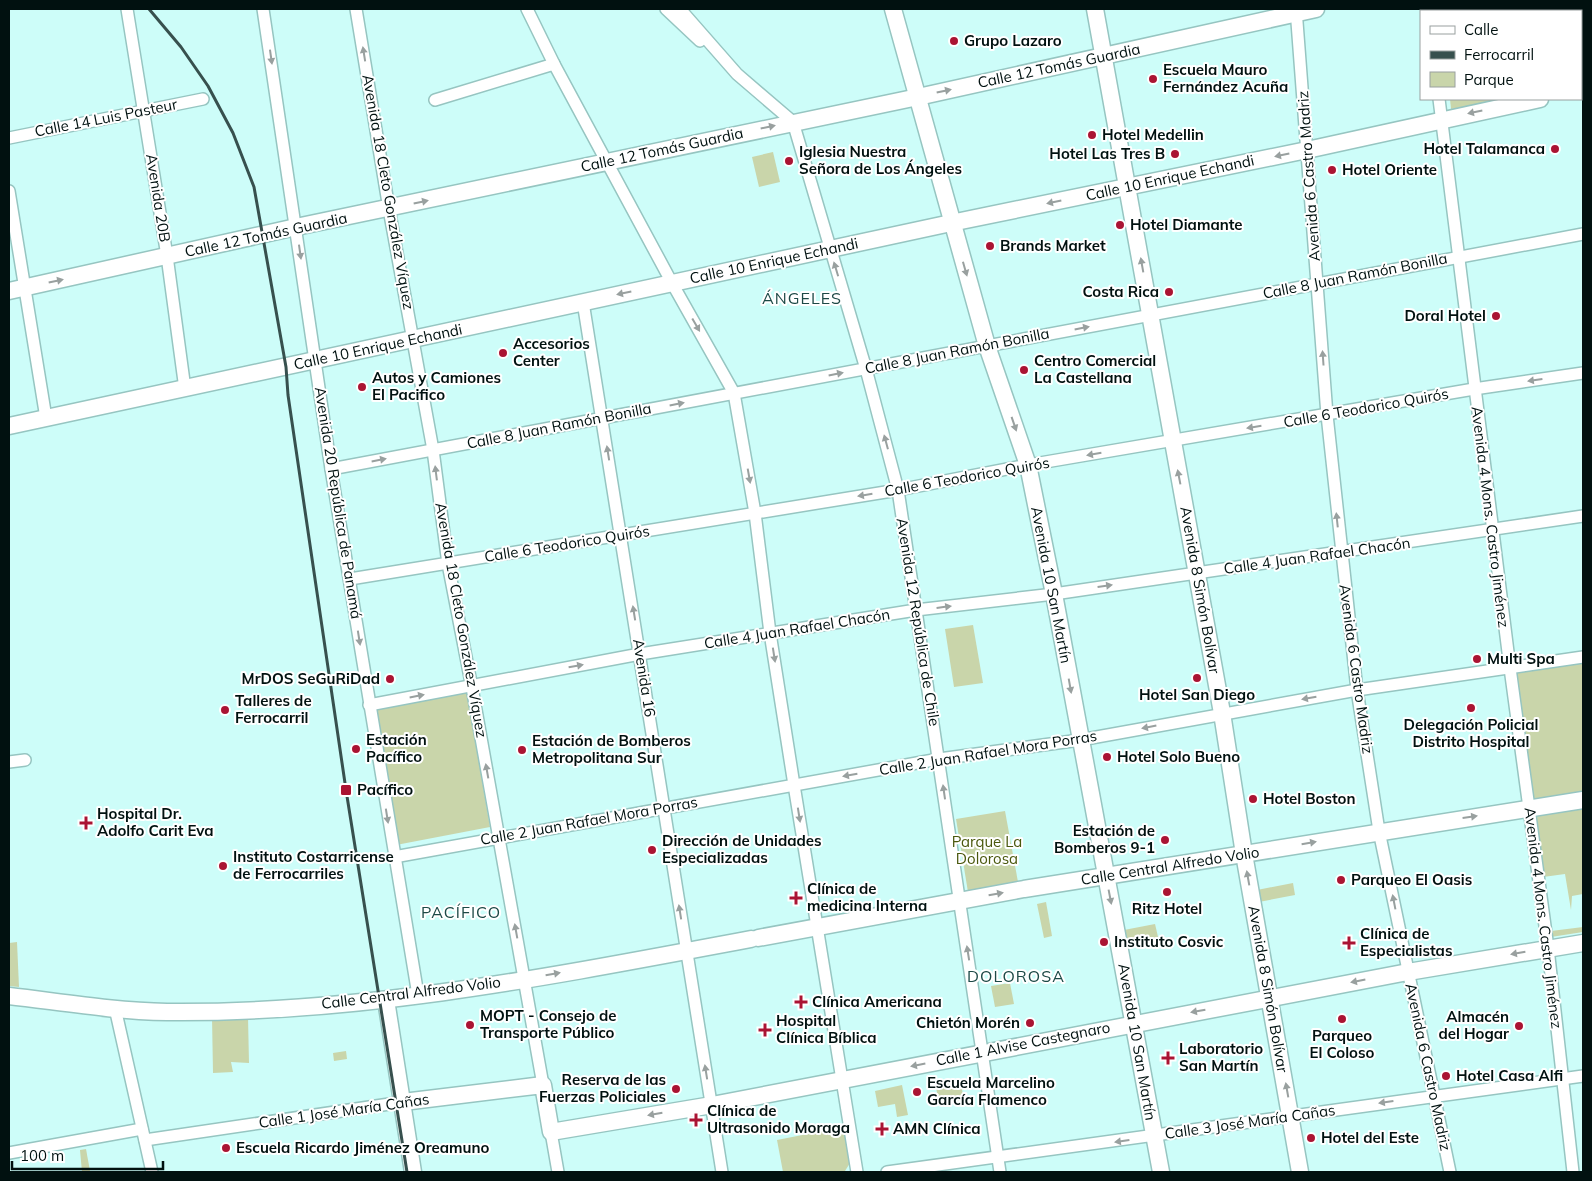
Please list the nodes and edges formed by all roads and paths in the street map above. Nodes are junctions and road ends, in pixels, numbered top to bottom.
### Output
1 (127, 9) edge
2 (263, 9) edge
3 (356, 9) edge
4 (527, 9) edge
5 (666, 9) edge
6 (680, 9) edge
7 (893, 9) edge
8 (1095, 9) edge
9 (1316, 9) edge
10 (1297, 11) edge
11 (1103, 56) junction
12 (554, 64) junction
13 (736, 74) junction
14 (918, 97) junction
15 (203, 99) dead end
16 (435, 100) dead end
17 (1439, 100) edge
18 (1535, 100) edge
19 (144, 111) junction
20 (1442, 120) junction
21 (793, 122) junction
22 (9, 138) edge
23 (1307, 150) junction
24 (607, 162) junction
25 (1128, 186) junction
26 (9, 191) edge
27 (389, 209) junction
28 (952, 223) junction
29 (296, 227) junction
30 (1583, 234) edge
31 (830, 249) junction
32 (167, 256) junction
33 (1459, 257) junction
34 (672, 283) junction
35 (1318, 284) junction
36 (16, 289) edge
37 (583, 302) junction
38 (1151, 315) junction
39 (414, 339) junction
40 (987, 346) junction
41 (316, 360) junction
42 (866, 369) junction
43 (1583, 373) edge
44 (185, 389) junction
45 (1474, 389) junction
46 (734, 393) junction
47 (1327, 415) junction
48 (46, 418) junction
49 (602, 418) junction
50 (9, 426) edge
51 (1172, 440) junction
52 (433, 450) junction
53 (1028, 465) junction
54 (331, 469) junction
55 (898, 490) junction
56 (755, 513) junction
57 (1583, 516) edge
58 (1493, 531) junction
59 (621, 535) junction
60 (1341, 553) junction
61 (448, 564) junction
62 (1197, 573) junction
63 (350, 579) junction
64 (1054, 594) junction
65 (916, 610) junction
66 (770, 633) junction
67 (640, 654) junction
68 (1583, 657) edge
69 (1510, 668) junction
70 (472, 685) junction
71 (1357, 690) junction
72 (369, 705) junction
73 (1222, 713) junction
74 (1080, 740) junction
75 (939, 759) junction
76 (25, 760) dead end
77 (9, 762) edge
78 (794, 785) junction
79 (1583, 800) edge
80 (663, 808) junction
81 (1528, 809) junction
82 (1379, 831) junction
83 (499, 837) junction
84 (1244, 854) junction
85 (394, 857) junction
86 (1106, 876) junction
87 (960, 900) junction
88 (817, 927) junction
89 (1583, 943) edge
90 (1548, 948) junction
91 (687, 952) junction
92 (1408, 972) junction
93 (524, 979) junction
94 (418, 995) junction
95 (9, 996) edge
96 (1270, 998) junction
97 (386, 1000) junction
98 (115, 1008) junction
99 (1134, 1023) junction
100 (983, 1053) junction
101 (1583, 1076) edge
102 (841, 1079) junction
103 (1563, 1079) junction
104 (543, 1085) junction
105 (1435, 1096) junction
106 (403, 1102) junction
107 (712, 1105) junction
108 (1291, 1116) junction
109 (142, 1129) junction
110 (551, 1132) junction
111 (1154, 1136) junction
112 (145, 1140) junction
113 (9, 1153) edge
114 (998, 1158) junction
115 (152, 1172) edge
116 (413, 1172) edge
117 (558, 1172) edge
118 (722, 1172) edge
119 (857, 1172) edge
120 (887, 1172) edge
121 (1000, 1172) edge
122 (1161, 1172) edge
123 (1300, 1172) edge
124 (1450, 1172) edge
125 (1573, 1172) edge

1 - 19 street, Avenida 20B
2 -> 29 street, Avenida 20 República de Panamá
27 -> 3 street, Avenida 18 Cleto González Víquez
4 - 12 street
5 - 13 street
6 - 13 street
7 - 14 street, Avenida 10 San Martín
8 - 11 street, Avenida 8 Simón Bolívar
9 - 10 street, Calle 12 Tomás Guardia
10 - 11 street, Calle 12 Tomás Guardia
10 - 23 street, Avenida 6 Castro Madriz
14 -> 11 street, Calle 12 Tomás Guardia
11 - 25 street, Avenida 8 Simón Bolívar
12 - 16 street
12 - 24 street
13 - 21 street
14 - 21 street, Calle 12 Tomás Guardia
14 - 28 street, Avenida 10 San Martín
15 - 19 street, Calle 14 Luis Pasteur
17 - 20 street, Avenida 4 Mons. Castro Jiménez
18 -> 20 street, Calle 10 Enrique Echandi
19 - 22 street, Calle 14 Luis Pasteur
19 - 32 street, Avenida 20B
20 - 23 street, Calle 10 Enrique Echandi
20 - 33 street, Avenida 4 Mons. Castro Jiménez
24 -> 21 street, Calle 12 Tomás Guardia
21 - 31 street, Avenida 12 República de Chile
23 -> 25 street, Calle 10 Enrique Echandi
23 - 35 street, Avenida 6 Castro Madriz
27 -> 24 street, Calle 12 Tomás Guardia
24 - 34 street
25 -> 28 street, Calle 10 Enrique Echandi
38 -> 25 street, Avenida 8 Simón Bolívar
26 - 36 street
27 - 29 street, Calle 12 Tomás Guardia
27 - 39 street, Avenida 18 Cleto González Víquez
28 - 31 street, Calle 10 Enrique Echandi
28 -> 40 street, Avenida 10 San Martín
29 - 32 street, Calle 12 Tomás Guardia
29 -> 41 street, Avenida 20 República de Panamá
30 - 33 street, Calle 8 Juan Ramón Bonilla
31 - 34 street, Calle 10 Enrique Echandi
42 -> 31 street, Avenida 12 República de Chile
36 -> 32 street, Calle 12 Tomás Guardia
32 - 44 street, Avenida 20B
33 - 35 street, Calle 8 Juan Ramón Bonilla
33 - 45 street, Avenida 4 Mons. Castro Jiménez
34 -> 37 street, Calle 10 Enrique Echandi
34 -> 46 street
35 - 38 street, Calle 8 Juan Ramón Bonilla
47 -> 35 street, Avenida 6 Castro Madriz
36 - 48 street
37 - 39 street, Calle 10 Enrique Echandi
37 - 49 street, Avenida 16
40 -> 38 street, Calle 8 Juan Ramón Bonilla
38 - 51 street, Avenida 8 Simón Bolívar
39 - 41 street, Calle 10 Enrique Echandi
39 - 52 street, Avenida 18 Cleto González Víquez
40 - 42 street, Calle 8 Juan Ramón Bonilla
40 -> 53 street, Avenida 10 San Martín
41 - 44 street, Calle 10 Enrique Echandi
41 - 54 street, Avenida 20 República de Panamá
46 -> 42 street, Calle 8 Juan Ramón Bonilla
55 -> 42 street, Avenida 12 República de Chile
43 -> 45 street, Calle 6 Teodorico Quirós
44 - 48 street, Calle 10 Enrique Echandi
45 - 47 street, Calle 6 Teodorico Quirós
45 - 58 street, Avenida 4 Mons. Castro Jiménez
49 -> 46 street, Calle 8 Juan Ramón Bonilla
46 -> 56 street
47 -> 51 street, Calle 6 Teodorico Quirós
60 -> 47 street, Avenida 6 Castro Madriz
48 - 50 street, Calle 10 Enrique Echandi
49 - 52 street, Calle 8 Juan Ramón Bonilla
59 -> 49 street, Avenida 16
51 -> 53 street, Calle 6 Teodorico Quirós
62 -> 51 street, Avenida 8 Simón Bolívar
54 -> 52 street, Calle 8 Juan Ramón Bonilla
61 -> 52 street, Avenida 18 Cleto González Víquez
53 - 55 street, Calle 6 Teodorico Quirós
53 - 64 street, Avenida 10 San Martín
54 - 63 street, Avenida 20 República de Panamá
55 -> 56 street, Calle 6 Teodorico Quirós
55 - 65 street, Avenida 12 República de Chile
56 - 59 street, Calle 6 Teodorico Quirós
56 - 66 street
57 - 58 street, Calle 4 Juan Rafael Chacón
58 - 60 street, Calle 4 Juan Rafael Chacón
58 - 69 street, Avenida 4 Mons. Castro Jiménez
59 - 61 street, Calle 6 Teodorico Quirós
67 -> 59 street, Avenida 16
60 - 62 street, Calle 4 Juan Rafael Chacón
60 - 71 street, Avenida 6 Castro Madriz
61 - 63 street, Calle 6 Teodorico Quirós
61 - 70 street, Avenida 18 Cleto González Víquez
64 -> 62 street, Calle 4 Juan Rafael Chacón
62 - 73 street, Avenida 8 Simón Bolívar
63 -> 72 street, Avenida 20 República de Panamá
65 -> 64 street, Calle 4 Juan Rafael Chacón
64 -> 74 street, Avenida 10 San Martín
65 - 66 street, Calle 4 Juan Rafael Chacón
65 - 75 street, Avenida 12 República de Chile
66 - 67 street, Calle 4 Juan Rafael Chacón
66 -> 78 street
70 -> 67 street, Calle 4 Juan Rafael Chacón
67 - 80 street, Avenida 16
68 - 69 street, Calle 2 Juan Rafael Mora Porras
69 - 71 street, Calle 2 Juan Rafael Mora Porras
69 - 81 street, Avenida 4 Mons. Castro Jiménez
72 -> 70 street, Calle 4 Juan Rafael Chacón
83 -> 70 street, Avenida 18 Cleto González Víquez
71 -> 73 street, Calle 2 Juan Rafael Mora Porras
71 - 82 street, Avenida 6 Castro Madriz
72 -> 85 street, Avenida 20 República de Panamá
73 -> 74 street, Calle 2 Juan Rafael Mora Porras
73 - 84 street, Avenida 8 Simón Bolívar
74 - 75 street, Calle 2 Juan Rafael Mora Porras
74 - 86 street, Avenida 10 San Martín
75 -> 78 street, Calle 2 Juan Rafael Mora Porras
87 -> 75 street, Avenida 12 República de Chile
76 - 77 street
78 - 80 street, Calle 2 Juan Rafael Mora Porras
78 -> 88 street
79 - 81 street, Calle Central Alfredo Volio
80 - 83 street, Calle 2 Juan Rafael Mora Porras
91 -> 80 street, Avenida 16
82 -> 81 street, Calle Central Alfredo Volio
81 - 90 street, Avenida 4 Mons. Castro Jiménez
84 -> 82 street, Calle Central Alfredo Volio
92 -> 82 street, Avenida 6 Castro Madriz
83 - 85 street, Calle 2 Juan Rafael Mora Porras
93 -> 83 street, Avenida 18 Cleto González Víquez
84 - 86 street, Calle Central Alfredo Volio
96 -> 84 street, Avenida 8 Simón Bolívar
85 - 94 street, Avenida 20 República de Panamá
87 -> 86 street, Calle Central Alfredo Volio
86 -> 99 street, Avenida 10 San Martín
87 - 88 street, Calle Central Alfredo Volio
100 -> 87 street, Avenida 12 República de Chile
88 - 91 street, Calle Central Alfredo Volio
88 - 102 street
89 - 90 street, Calle 1 Alvise Castegnaro
90 -> 92 street, Calle 1 Alvise Castegnaro
90 - 103 street, Avenida 4 Mons. Castro Jiménez
93 -> 91 street, Calle Central Alfredo Volio
107 -> 91 street, Avenida 16
92 -> 96 street, Calle 1 Alvise Castegnaro
92 - 105 street, Avenida 6 Castro Madriz
93 - 94 street, Calle Central Alfredo Volio
93 - 104 street, Avenida 18 Cleto González Víquez
94 - 97 street, Calle Central Alfredo Volio
95 - 98 street, Calle Central Alfredo Volio
96 -> 99 street, Calle 1 Alvise Castegnaro
108 -> 96 street, Avenida 8 Simón Bolívar
97 - 98 street, Calle Central Alfredo Volio
97 - 106 street
98 - 109 street
99 - 100 street, Calle 1 Alvise Castegnaro
99 - 111 street, Avenida 10 San Martín
100 -> 102 street, Calle 1 Alvise Castegnaro
100 - 114 street, Avenida 12 República de Chile
101 - 103 street, Calle 3 José María Cañas
102 - 107 street, Calle 1 Alvise Castegnaro
102 - 119 street
103 - 105 street, Calle 3 José María Cañas
103 - 125 street, Avenida 4 Mons. Castro Jiménez
104 - 106 street, Calle 1 José María Cañas
104 - 110 street, Avenida 18 Cleto González Víquez
105 -> 108 street, Calle 3 José María Cañas
105 - 124 street, Avenida 6 Castro Madriz
106 - 112 street, Calle 1 José María Cañas
106 - 116 street
107 -> 110 street, Calle 1 Alvise Castegnaro
107 - 118 street, Avenida 16
108 - 111 street, Calle 3 José María Cañas
108 - 123 street, Avenida 8 Simón Bolívar
109 - 112 street
109 - 113 street
110 - 117 street, Avenida 18 Cleto González Víquez
111 -> 114 street, Calle 3 José María Cañas
111 - 122 street, Avenida 10 San Martín
112 - 115 street
114 - 120 street, Calle 3 José María Cañas
114 - 121 street, Avenida 12 República de Chile

